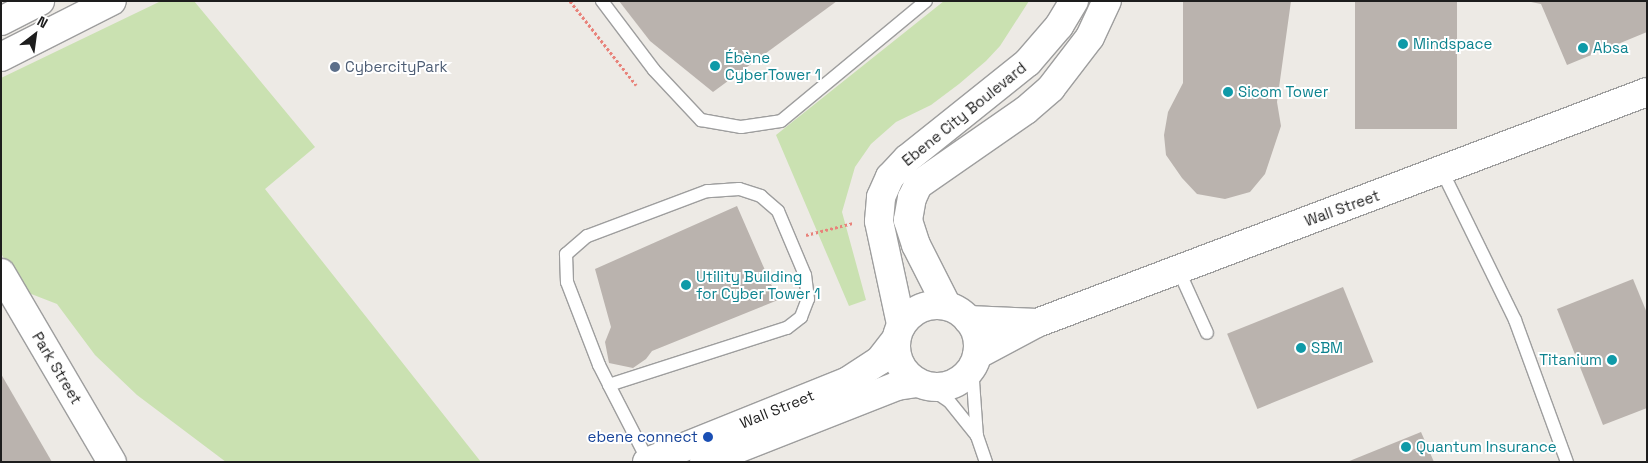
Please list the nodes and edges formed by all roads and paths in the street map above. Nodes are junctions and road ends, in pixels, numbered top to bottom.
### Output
1 (40, 1) edge
2 (112, 1) edge
3 (570, 1) edge
4 (602, 1) edge
5 (926, 1) edge
6 (1074, 1) edge
7 (1107, 1) edge
8 (1, 21) edge
9 (1, 57) edge
10 (636, 85) dead end
11 (1647, 92) edge
12 (1442, 171) junction
13 (879, 221) junction
14 (791, 241) junction
15 (1178, 269) junction
16 (1, 273) edge
17 (958, 313) junction
18 (1036, 323) junction
19 (899, 331) junction
20 (1207, 333) dead end
21 (975, 361) junction
22 (609, 385) junction
23 (922, 385) junction
24 (977, 436) junction
25 (112, 462) edge
26 (647, 462) edge
27 (704, 462) edge
28 (986, 462) edge
29 (1566, 462) edge

1 - 8 street
2 - 9 street
3 - 10 path
4 - 5 lane
6 - 13 street, Ebene City Boulevard
7 - 17 street, Ebene City Boulevard
11 - 12 street, Wall Street
12 - 15 street, Wall Street
12 - 29 lane
13 - 14 path
13 - 19 street, Ebene City Boulevard
14 - 22 lane
14 - 22 lane
15 - 18 street, Wall Street
15 - 20 lane
16 - 25 street, Park Street
17 - 18 street, Wall Street
17 - 19 street
17 - 21 street
18 - 21 street, Wall Street
19 - 23 street
19 - 26 street, Wall Street
21 - 23 street
21 - 24 lane
22 - 26 lane
23 - 24 lane
23 - 27 street
24 - 28 lane

